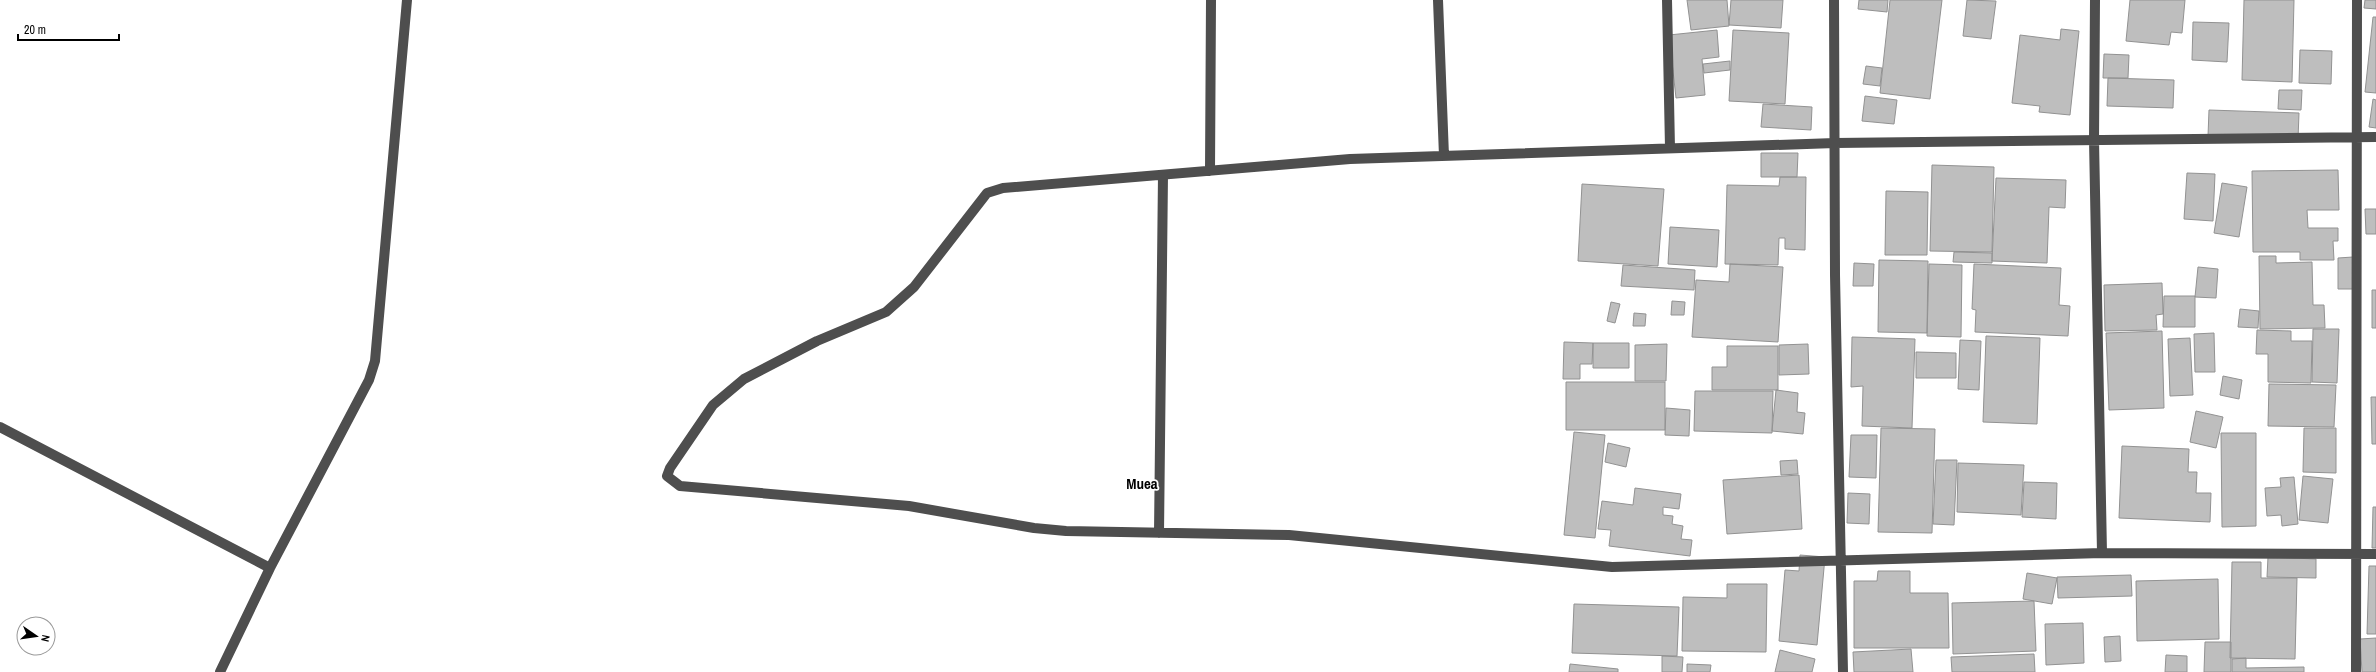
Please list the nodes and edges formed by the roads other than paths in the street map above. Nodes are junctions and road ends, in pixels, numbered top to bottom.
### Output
1 (407, 0) edge
2 (1211, 0) edge
3 (1438, 0) edge
4 (1667, 0) edge
5 (1834, 0) edge
6 (2095, 0) edge
7 (2357, 0) edge
8 (2356, 137) junction
9 (2376, 137) edge
10 (2094, 140) junction
11 (1835, 143) junction
12 (1670, 148) junction
13 (1444, 156) junction
14 (1210, 171) junction
15 (1163, 175) junction
16 (0, 427) edge
17 (1159, 533) junction
18 (2102, 553) junction
19 (2356, 554) junction
20 (2376, 554) edge
21 (1841, 559) junction
22 (270, 568) junction
23 (220, 672) edge
24 (1842, 672) edge
25 (2356, 672) edge

1 - 22 street
2 - 14 street
3 - 13 street
4 - 12 street
5 - 11 street
6 - 10 street
7 - 8 street
8 - 9 street
8 - 10 street
8 - 19 street
10 - 11 street
10 - 18 street
11 - 12 street
11 - 21 street
12 - 13 street
13 - 14 street
14 - 15 street
15 - 17 street
15 - 17 street
16 - 22 street
17 - 21 street
18 - 19 street
18 - 21 street
19 - 20 street
19 - 25 street
21 - 24 street
22 - 23 street

